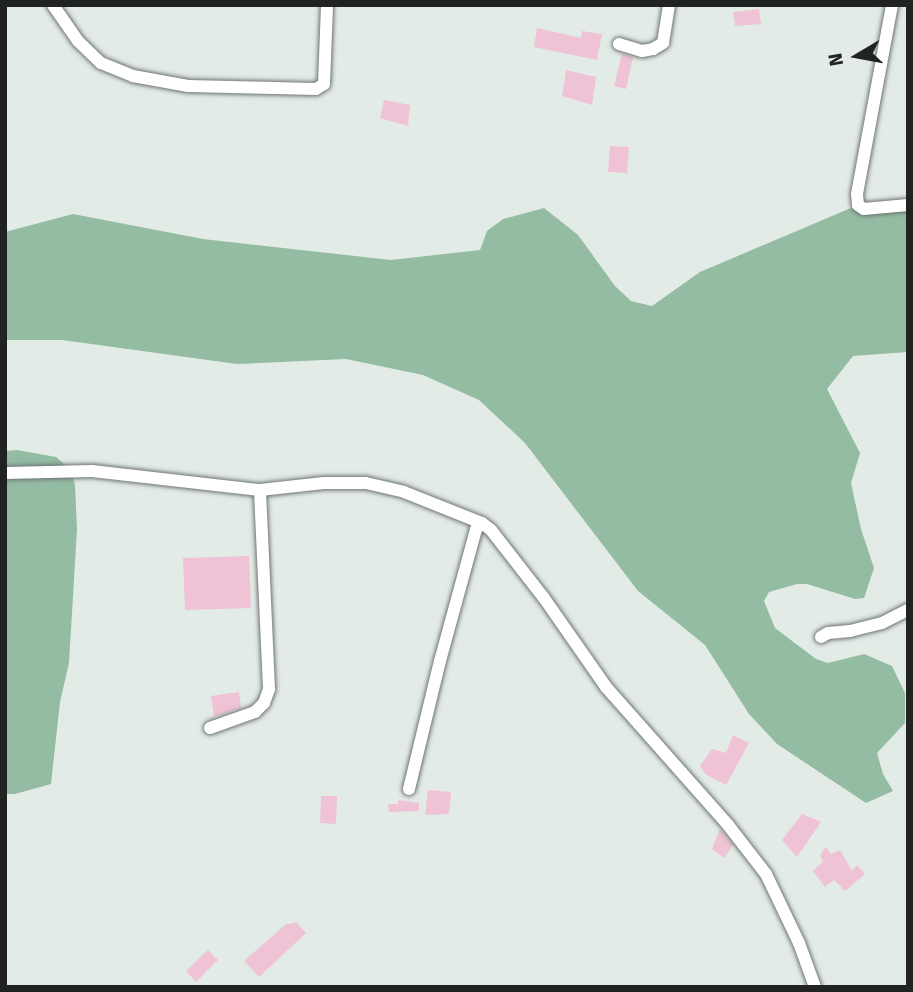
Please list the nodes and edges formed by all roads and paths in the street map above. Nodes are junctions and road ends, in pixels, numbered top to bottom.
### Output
1 (53, 5) edge
2 (327, 5) edge
3 (669, 5) edge
4 (892, 5) edge
5 (619, 44) dead end
6 (908, 205) edge
7 (5, 474) edge
8 (260, 490) junction
9 (482, 523) junction
10 (908, 610) edge
11 (821, 637) dead end
12 (210, 728) dead end
13 (409, 789) dead end
14 (815, 987) edge

1 - 2 street
3 - 5 street
4 - 6 street
7 - 8 street
8 - 9 street
8 - 12 street
9 - 13 street
9 - 14 street
10 - 11 street

